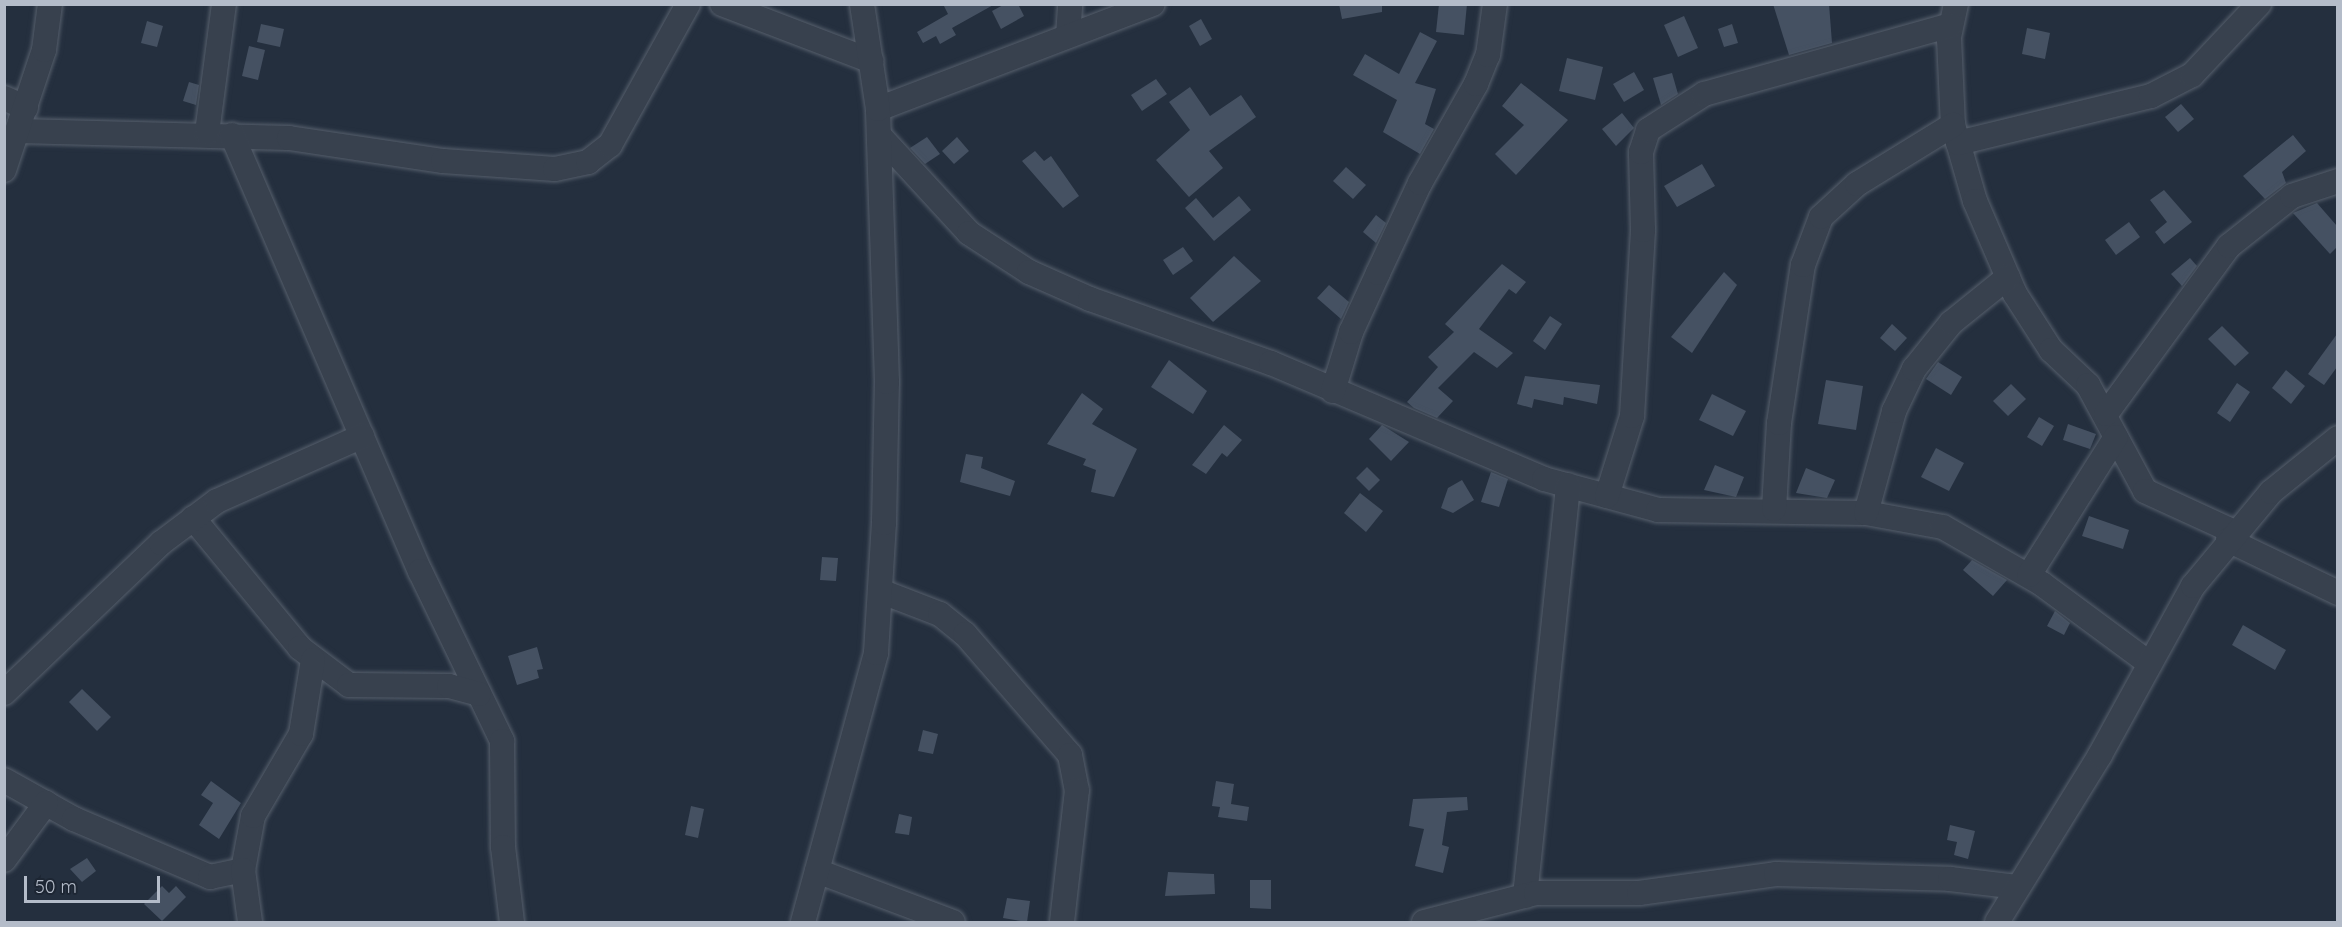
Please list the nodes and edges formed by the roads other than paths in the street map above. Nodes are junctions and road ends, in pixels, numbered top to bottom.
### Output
1 (50, 4) edge
2 (224, 4) edge
3 (688, 4) edge
4 (722, 4) edge
5 (862, 4) edge
6 (1070, 4) edge
7 (1152, 4) edge
8 (1496, 4) edge
9 (2259, 4) edge
10 (1954, 15) edge
11 (1068, 36) junction
12 (871, 61) junction
13 (15, 103) edge
14 (878, 109) junction
15 (18, 131) junction
16 (207, 133) junction
17 (1955, 134) junction
18 (232, 135) junction
19 (879, 135) junction
20 (4, 170) edge
21 (2337, 181) edge
22 (2008, 277) junction
23 (1333, 391) junction
24 (2106, 414) junction
25 (362, 436) junction
26 (2116, 437) junction
27 (2337, 438) edge
28 (1568, 485) junction
29 (1607, 496) junction
30 (1774, 509) junction
31 (1866, 513) junction
32 (193, 518) junction
33 (2231, 536) junction
34 (2029, 575) junction
35 (880, 591) junction
36 (2337, 593) edge
37 (313, 660) junction
38 (2150, 664) junction
39 (4, 693) edge
40 (479, 694) junction
41 (4, 780) edge
42 (46, 803) junction
43 (4, 860) edge
44 (243, 870) junction
45 (817, 871) junction
46 (2017, 887) junction
47 (1525, 896) junction
48 (1484, 913) edge
49 (250, 922) edge
50 (512, 922) edge
51 (803, 922) edge
52 (953, 922) edge
53 (1062, 922) edge
54 (1424, 922) edge
55 (1997, 922) edge

1 - 13 street
2 - 16 street
3 - 18 street
4 - 12 street
5 - 12 street
6 - 11 street
7 - 11 street
8 - 23 street
9 - 17 street
10 - 17 street
10 - 29 street
11 - 14 street
12 - 14 street
13 - 15 street
14 - 19 street
15 - 16 street
15 - 20 street
16 - 18 street
17 - 22 street
17 - 30 street
18 - 25 street
19 - 23 street
19 - 35 street
21 - 24 street
22 - 24 street
22 - 31 street
23 - 28 street
24 - 26 street
25 - 32 street
25 - 40 street
26 - 33 street
26 - 34 street
27 - 33 street
28 - 29 street
28 - 47 street
29 - 30 street
30 - 31 street
31 - 34 street
32 - 37 street
32 - 39 street
33 - 36 street
33 - 38 street
34 - 38 street
35 - 45 street
35 - 53 street
37 - 40 street
37 - 44 street
38 - 46 street
40 - 50 street
41 - 42 street
42 - 43 street
42 - 44 street
44 - 49 street
45 - 51 street
45 - 52 street
46 - 47 street
46 - 55 street
47 - 48 street
48 - 54 street

